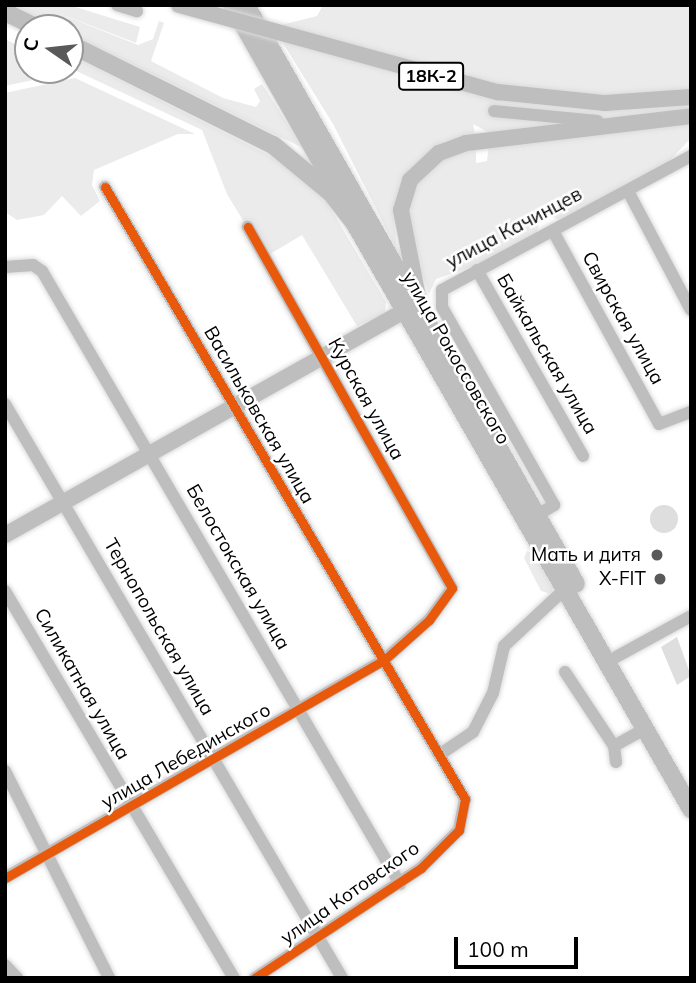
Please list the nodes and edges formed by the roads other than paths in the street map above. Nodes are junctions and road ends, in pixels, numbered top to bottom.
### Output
1 (117, 5) edge
2 (179, 5) edge
3 (231, 5) edge
4 (246, 5) edge
5 (137, 11) dead end
6 (84, 51) edge
7 (691, 97) edge
8 (494, 111) dead end
9 (691, 116) edge
10 (648, 121) junction
11 (689, 155) edge
12 (105, 187) dead end
13 (629, 192) junction
14 (355, 224) junction
15 (248, 227) dead end
16 (553, 231) junction
17 (5, 267) edge
18 (477, 270) junction
19 (442, 290) junction
20 (412, 307) junction
21 (691, 310) edge
22 (322, 355) junction
23 (5, 404) edge
24 (234, 407) junction
25 (691, 412) edge
26 (150, 453) junction
27 (583, 456) dead end
28 (63, 501) junction
29 (537, 514) junction
30 (5, 535) edge
31 (565, 589) junction
32 (5, 591) edge
33 (691, 616) edge
34 (616, 657) junction
35 (383, 661) junction
36 (565, 672) dead end
37 (299, 711) junction
38 (645, 729) junction
39 (614, 746) junction
40 (439, 755) junction
41 (215, 761) junction
42 (616, 762) dead end
43 (5, 771) edge
44 (691, 785) edge
45 (132, 807) junction
46 (691, 809) edge
47 (45, 856) junction
48 (5, 878) edge
49 (400, 884) junction
50 (318, 939) junction
51 (5, 965) edge
52 (18, 978) edge
53 (109, 978) edge
54 (234, 978) edge
55 (255, 978) edge
56 (342, 978) edge

1 - 5 street
2 - 7 main road, 18К-2, bridge
3 - 14 main road
4 - 20 highway, улица Рокоссовского
6 - 14 highway, улица Рокоссовского
8 - 10 street
9 - 10 main road
10 - 20 main road
11 - 13 street, улица Качинцев
12 - 24 street, Васильковская улица
13 - 16 street, улица Качинцев
13 - 21 street
14 - 20 highway, улица Рокоссовского
15 - 22 street, Курская улица
16 - 18 street, улица Качинцев
16 - 25 street, Свирская улица
17 - 26 street, Белостокская улица
18 - 19 street, улица Качинцев
18 - 27 street, Байкальская улица
19 - 20 street
19 - 29 street, улица Качинцев
20 - 22 main road
20 - 29 highway, улица Рокоссовского
20 - 31 highway, улица Рокоссовского
22 - 24 main road
22 - 35 street, Курская улица
23 - 28 street, Тернопольская улица
24 - 26 main road
24 - 35 street, Васильковская улица
26 - 28 main road
26 - 37 street, Белостокская улица
28 - 30 main road
28 - 41 street, Тернопольская улица
29 - 34 highway, улица Рокоссовского
31 - 38 highway, улица Рокоссовского
31 - 40 street
32 - 45 street, Силикатная улица
33 - 34 street
34 - 44 highway, улица Рокоссовского
35 - 37 street, улица Лебединского
35 - 40 street, улица Котовского
36 - 39 street
37 - 41 street, улица Лебединского
37 - 49 street, Белостокская улица
38 - 39 street
38 - 46 highway, улица Рокоссовского
39 - 42 street
40 - 49 street, улица Котовского
41 - 45 street, улица Лебединского
41 - 50 street, Тернопольская улица
43 - 47 street
45 - 47 street, улица Лебединского
45 - 54 street, Силикатная улица
47 - 48 street, улица Лебединского
47 - 53 street
49 - 50 street, улица Котовского
50 - 55 street, улица Котовского
50 - 56 street, Тернопольская улица
51 - 52 street

